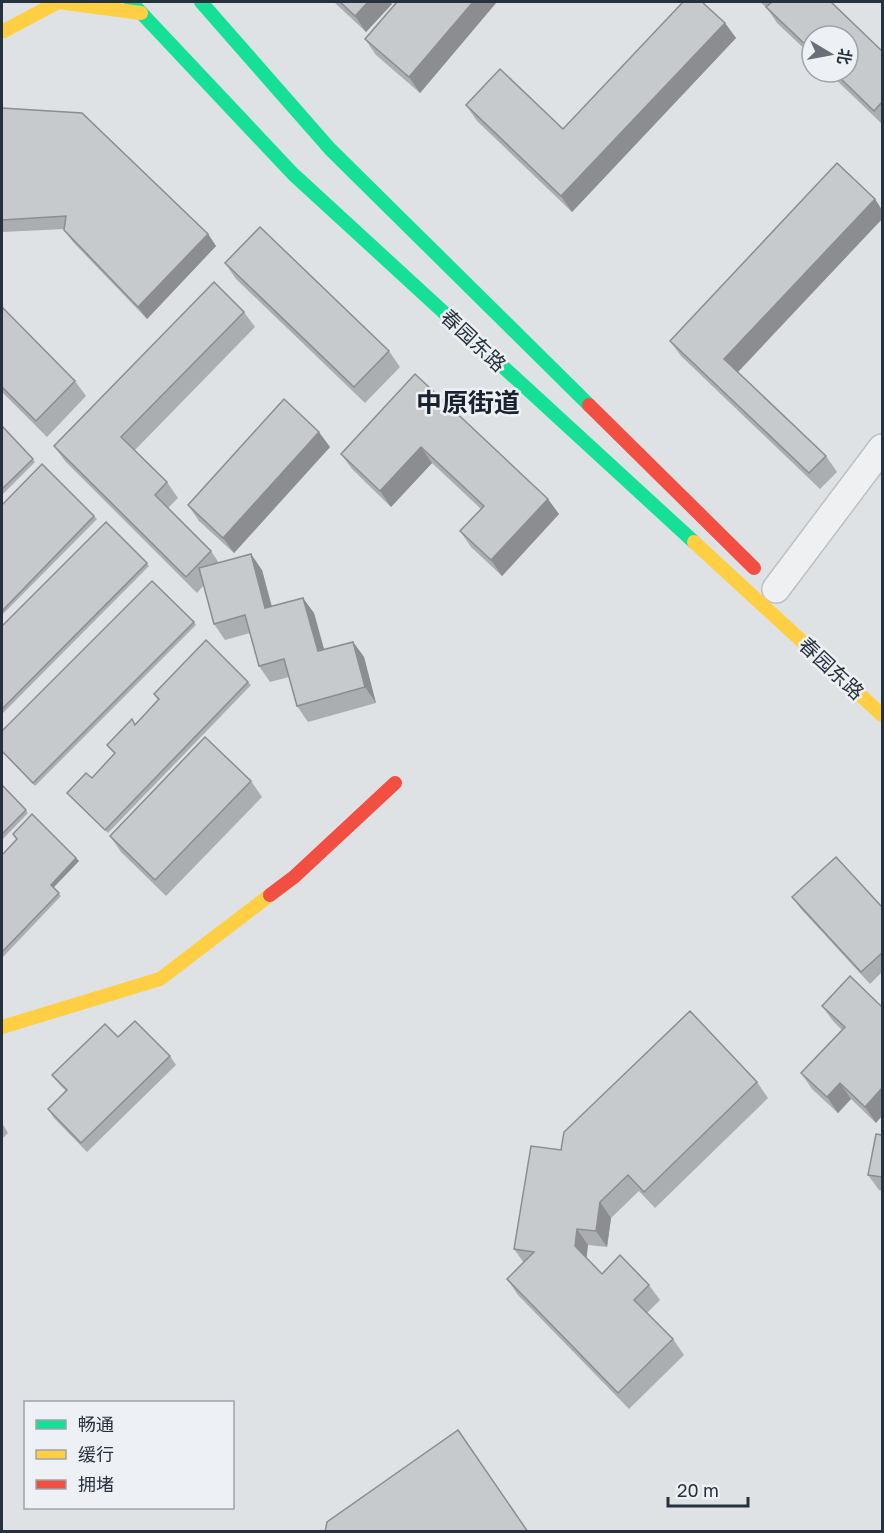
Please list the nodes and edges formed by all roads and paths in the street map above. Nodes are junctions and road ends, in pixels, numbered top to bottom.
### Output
1 (34, 2) edge
2 (130, 2) edge
3 (201, 2) edge
4 (141, 13) junction
5 (3, 33) edge
6 (882, 448) edge
7 (780, 593) joint
8 (882, 715) edge
9 (395, 783) dead end
10 (2, 1028) edge

1 - 5 main road
2 - 4 main road, 春园东路
3 - 7 main road, 春园东路
4 - 5 main road
4 - 8 main road, 春园东路
6 - 7 street
9 - 10 main road

